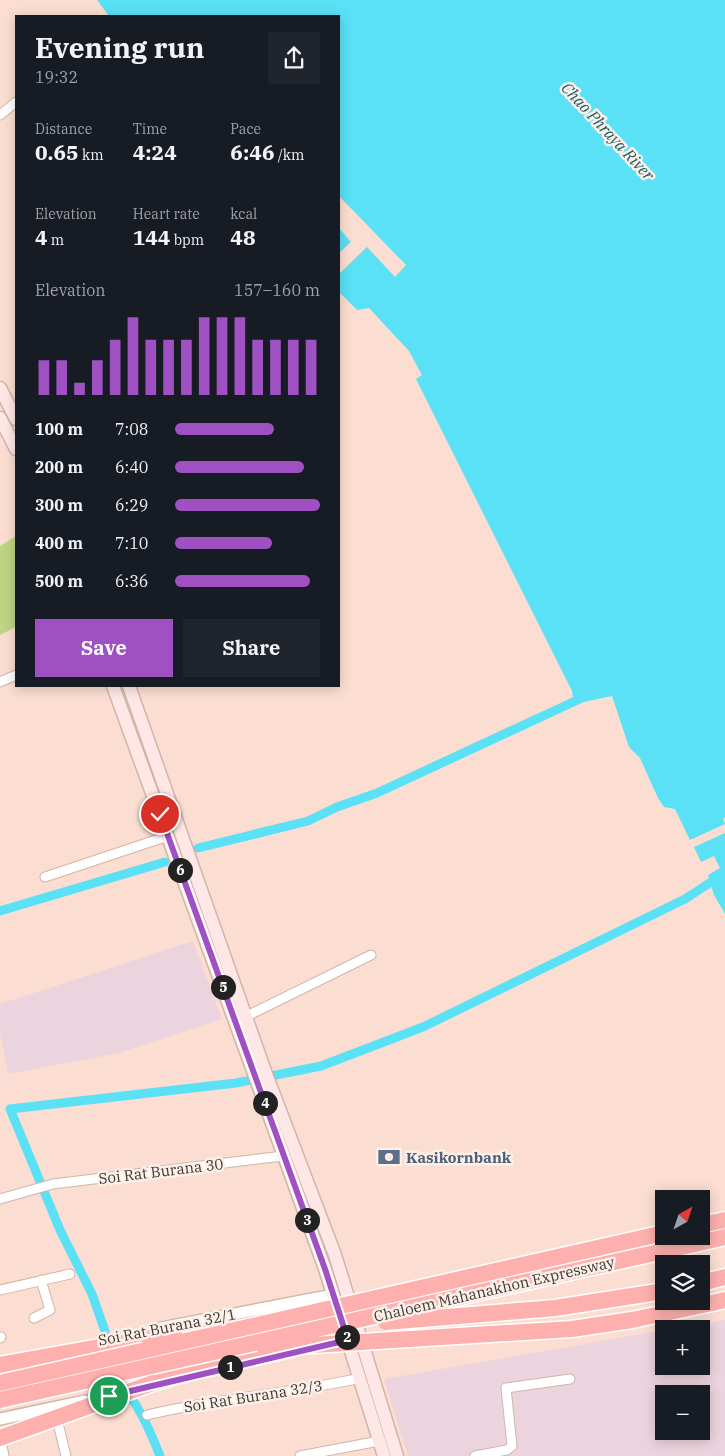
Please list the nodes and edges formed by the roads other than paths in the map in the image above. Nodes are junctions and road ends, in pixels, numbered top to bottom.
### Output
1 (15, 103) edge
2 (0, 115) edge
3 (0, 388) edge
4 (15, 417) edge
5 (0, 418) edge
6 (4, 435) edge
7 (15, 448) edge
8 (15, 675) edge
9 (0, 682) edge
10 (113, 687) edge
11 (129, 687) edge
12 (168, 836) junction
13 (45, 876) dead end
14 (371, 955) dead end
15 (247, 1016) junction
16 (263, 1080) junction
17 (283, 1156) junction
18 (0, 1199) edge
19 (725, 1220) edge
20 (710, 1223) edge
21 (655, 1235) edge
22 (725, 1237) edge
23 (70, 1274) dead end
24 (725, 1277) edge
25 (41, 1280) junction
26 (710, 1281) edge
27 (0, 1290) edge
28 (655, 1293) edge
29 (333, 1295) junction
30 (725, 1300) edge
31 (34, 1318) dead end
32 (307, 1328) junction
33 (348, 1340) junction
34 (279, 1348) junction
35 (0, 1360) edge
36 (0, 1365) edge
37 (360, 1378) junction
38 (570, 1379) dead end
39 (0, 1383) edge
40 (0, 1400) edge
41 (54, 1408) junction
42 (147, 1415) dead end
43 (0, 1419) edge
44 (0, 1436) edge
45 (379, 1441) junction
46 (4, 1456) edge
47 (66, 1456) edge
48 (300, 1456) edge
49 (384, 1456) edge
50 (397, 1456) edge
51 (475, 1456) edge

1 - 2 street
3 - 4 main road
5 - 6 main road
6 - 7 main road
8 - 9 street
10 - 12 main road
11 - 15 main road
12 - 13 street
12 - 16 main road
14 - 15 street
15 - 16 main road
16 - 17 main road
16 - 50 main road
17 - 18 street, Soi Rat Burana 30
17 - 29 main road
19 - 20 highway
21 - 39 highway, Chaloem Mahanakhon Expressway, bridge
22 - 40 highway, Chaloem Mahanakhon Expressway, bridge
23 - 25 street
24 - 26 highway
25 - 27 street
25 - 31 street
28 - 32 highway, bridge
29 - 33 main road
29 - 35 street, Soi Rat Burana 32/1
30 - 34 highway, bridge
32 - 34 highway, bridge
32 - 36 highway, bridge
33 - 37 main road
33 - 41 street
34 - 44 highway, bridge
37 - 42 street, Soi Rat Burana 32/3
37 - 45 main road
38 - 51 street
41 - 43 street
41 - 47 street
44 - 46 street
45 - 48 street
45 - 49 main road

